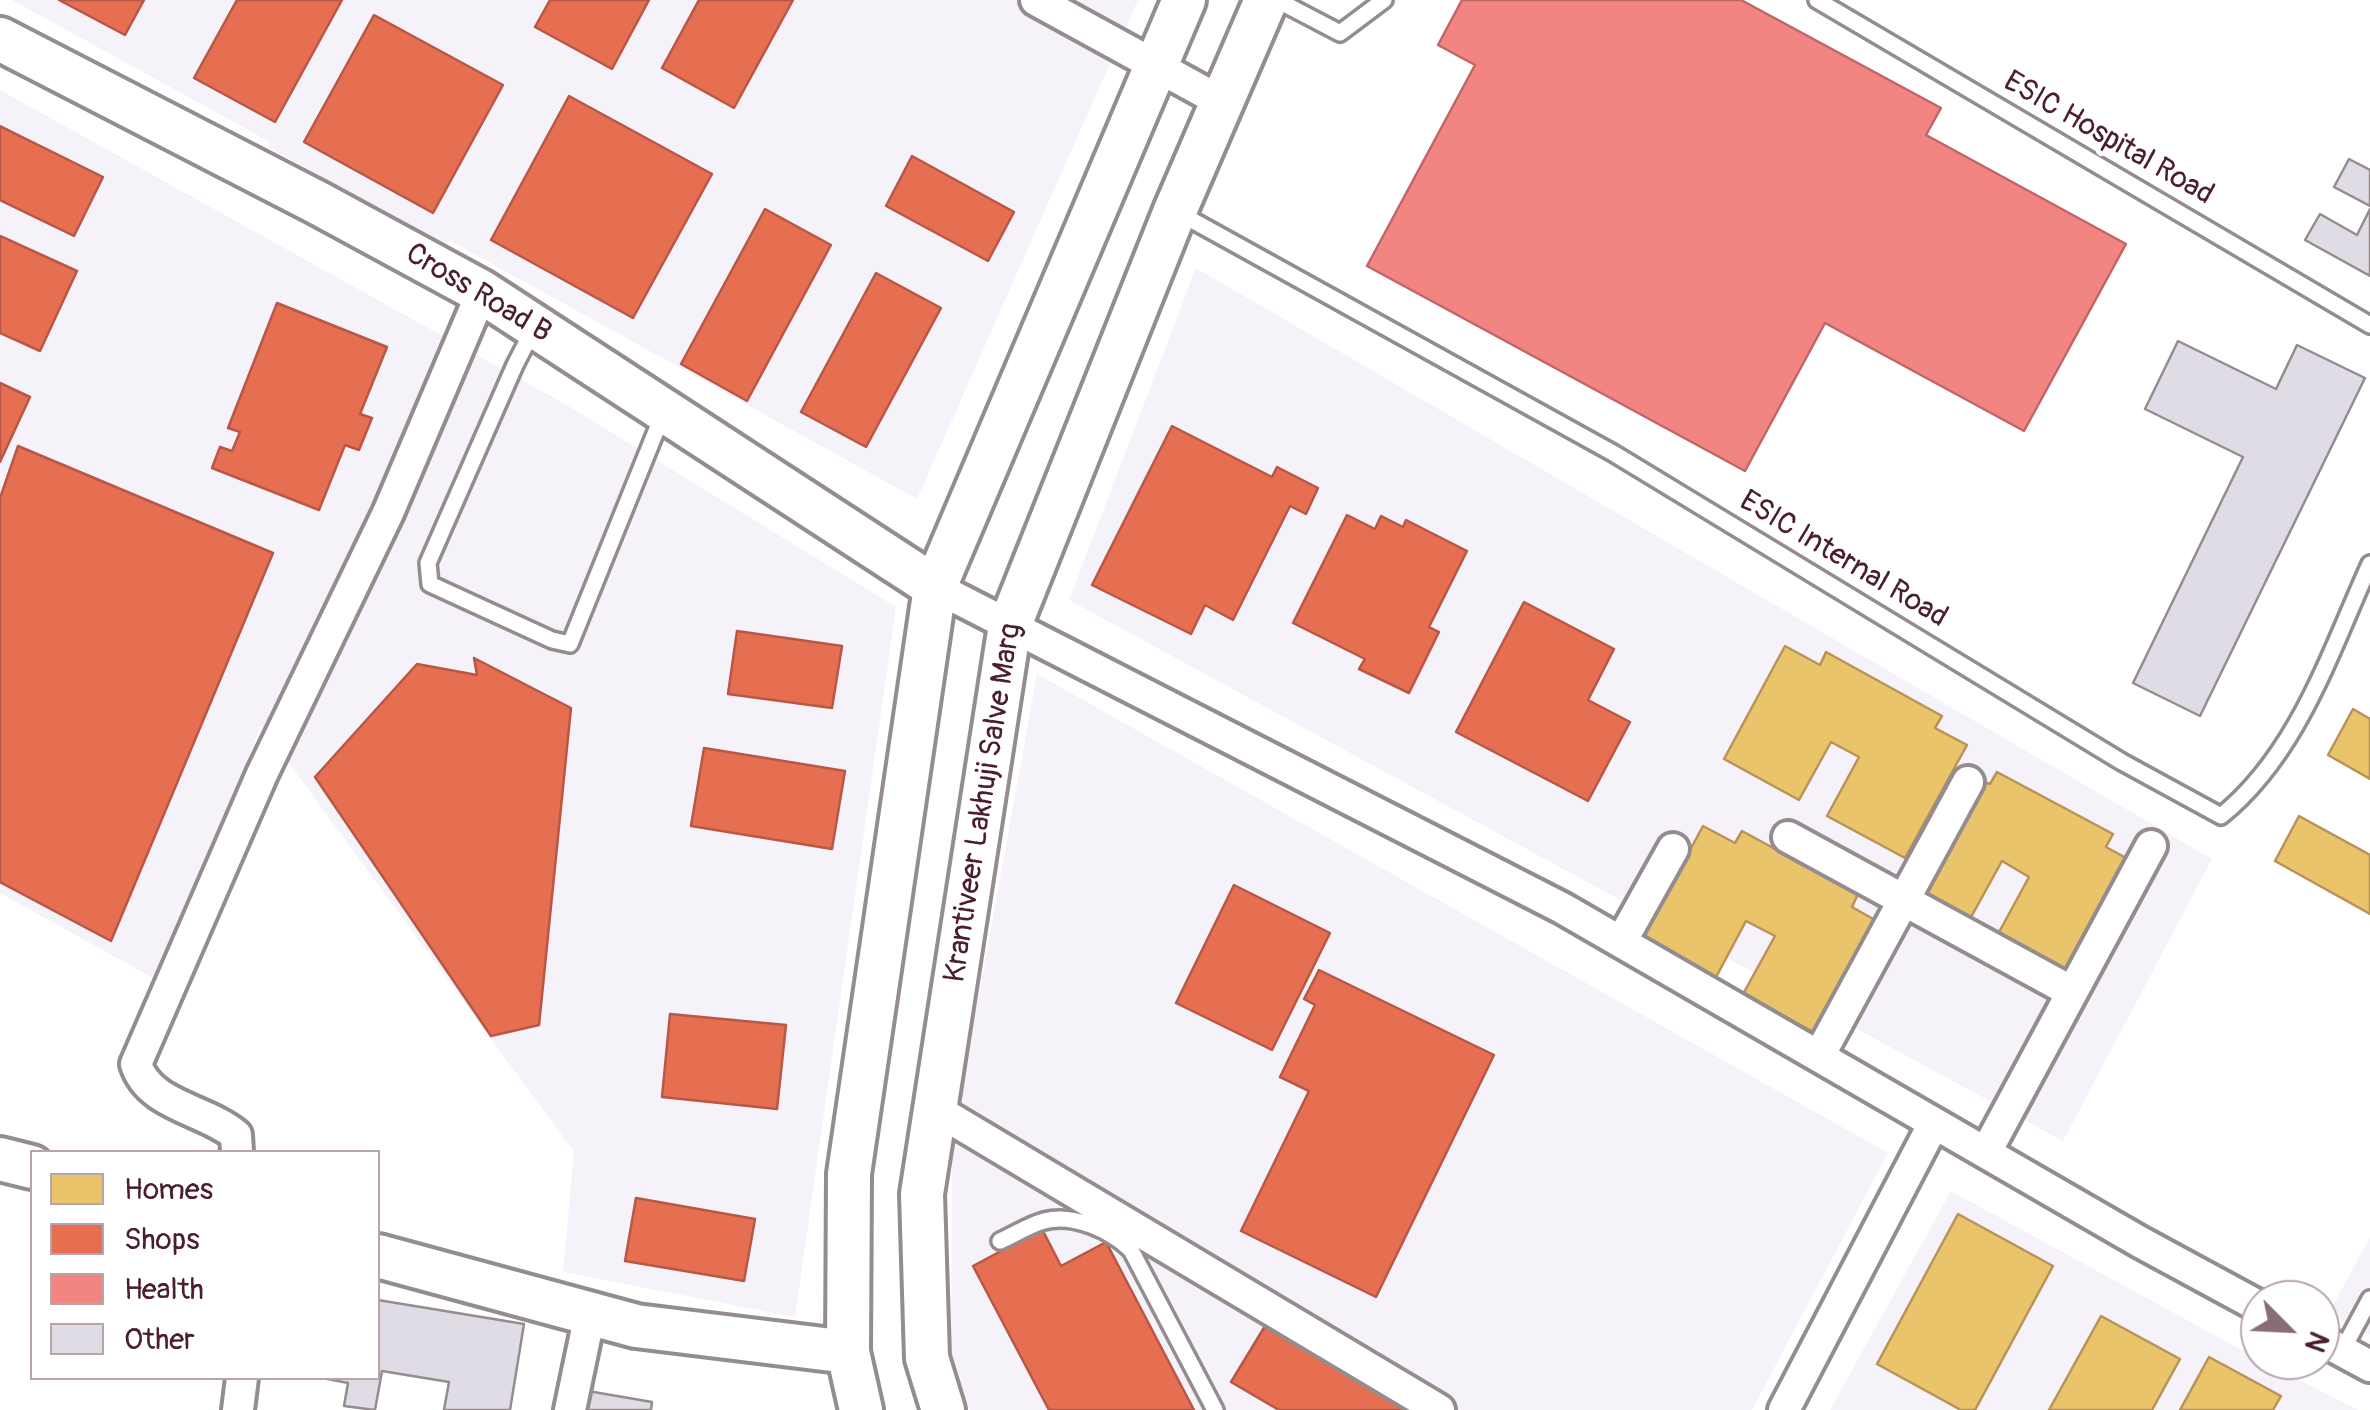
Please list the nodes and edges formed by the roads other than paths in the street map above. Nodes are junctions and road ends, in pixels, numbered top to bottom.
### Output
1 (1036, 0) edge
2 (1184, 0) edge
3 (1266, 0) edge
4 (1277, 0) edge
5 (1384, 0) edge
6 (1817, 0) edge
7 (0, 39) edge
8 (1156, 65) junction
9 (1222, 102) junction
10 (1175, 211) junction
11 (482, 292) junction
12 (536, 326) junction
13 (2370, 326) edge
14 (664, 410) junction
15 (2370, 564) edge
16 (936, 587) junction
17 (1010, 625) junction
18 (1968, 782) dead end
19 (1788, 837) dead end
20 (2151, 846) dead end
21 (1673, 848) dead end
22 (1904, 900) junction
23 (1621, 942) junction
24 (2072, 992) junction
25 (1818, 1056) junction
26 (935, 1109) junction
27 (1934, 1123) junction
28 (238, 1150) edge
29 (1986, 1152) junction
30 (0, 1159) edge
31 (30, 1166) edge
32 (1000, 1242) dead end
33 (380, 1257) edge
34 (2240, 1295) edge
35 (2370, 1299) edge
36 (590, 1314) junction
37 (2340, 1334) edge
38 (2340, 1350) edge
39 (848, 1352) junction
40 (2370, 1366) edge
41 (242, 1380) edge
42 (238, 1410) edge
43 (570, 1410) edge
44 (862, 1410) edge
45 (943, 1410) edge
46 (1215, 1410) edge
47 (1439, 1410) edge
48 (1784, 1410) edge

1 - 8 street
2 - 8 main road
3 - 9 main road, Krantiveer Lakhuji Salve Marg
4 - 5 lane
6 - 13 lane, ESIC Hospital Road
7 - 11 main road, Cross Road B
8 - 9 street
8 - 16 main road
9 - 10 main road, Krantiveer Lakhuji Salve Marg
10 - 15 lane, ESIC Internal Road
10 - 17 main road, Krantiveer Lakhuji Salve Marg
11 - 12 main road, Cross Road B
11 - 28 street
12 - 14 main road, Cross Road B
12 - 14 lane
14 - 16 main road, Cross Road B
16 - 17 street
16 - 39 main road
17 - 23 street
17 - 26 main road, Krantiveer Lakhuji Salve Marg
18 - 22 street
19 - 22 street
20 - 24 street
21 - 23 street
22 - 24 street
22 - 25 street
23 - 25 street
24 - 29 street
25 - 27 street
26 - 45 main road, Krantiveer Lakhuji Salve Marg
26 - 47 street
27 - 29 street
27 - 48 street
29 - 34 street
30 - 31 main road
32 - 46 lane
33 - 36 main road
35 - 37 lane
36 - 39 main road
36 - 43 street
38 - 40 street
39 - 44 main road
41 - 42 street

